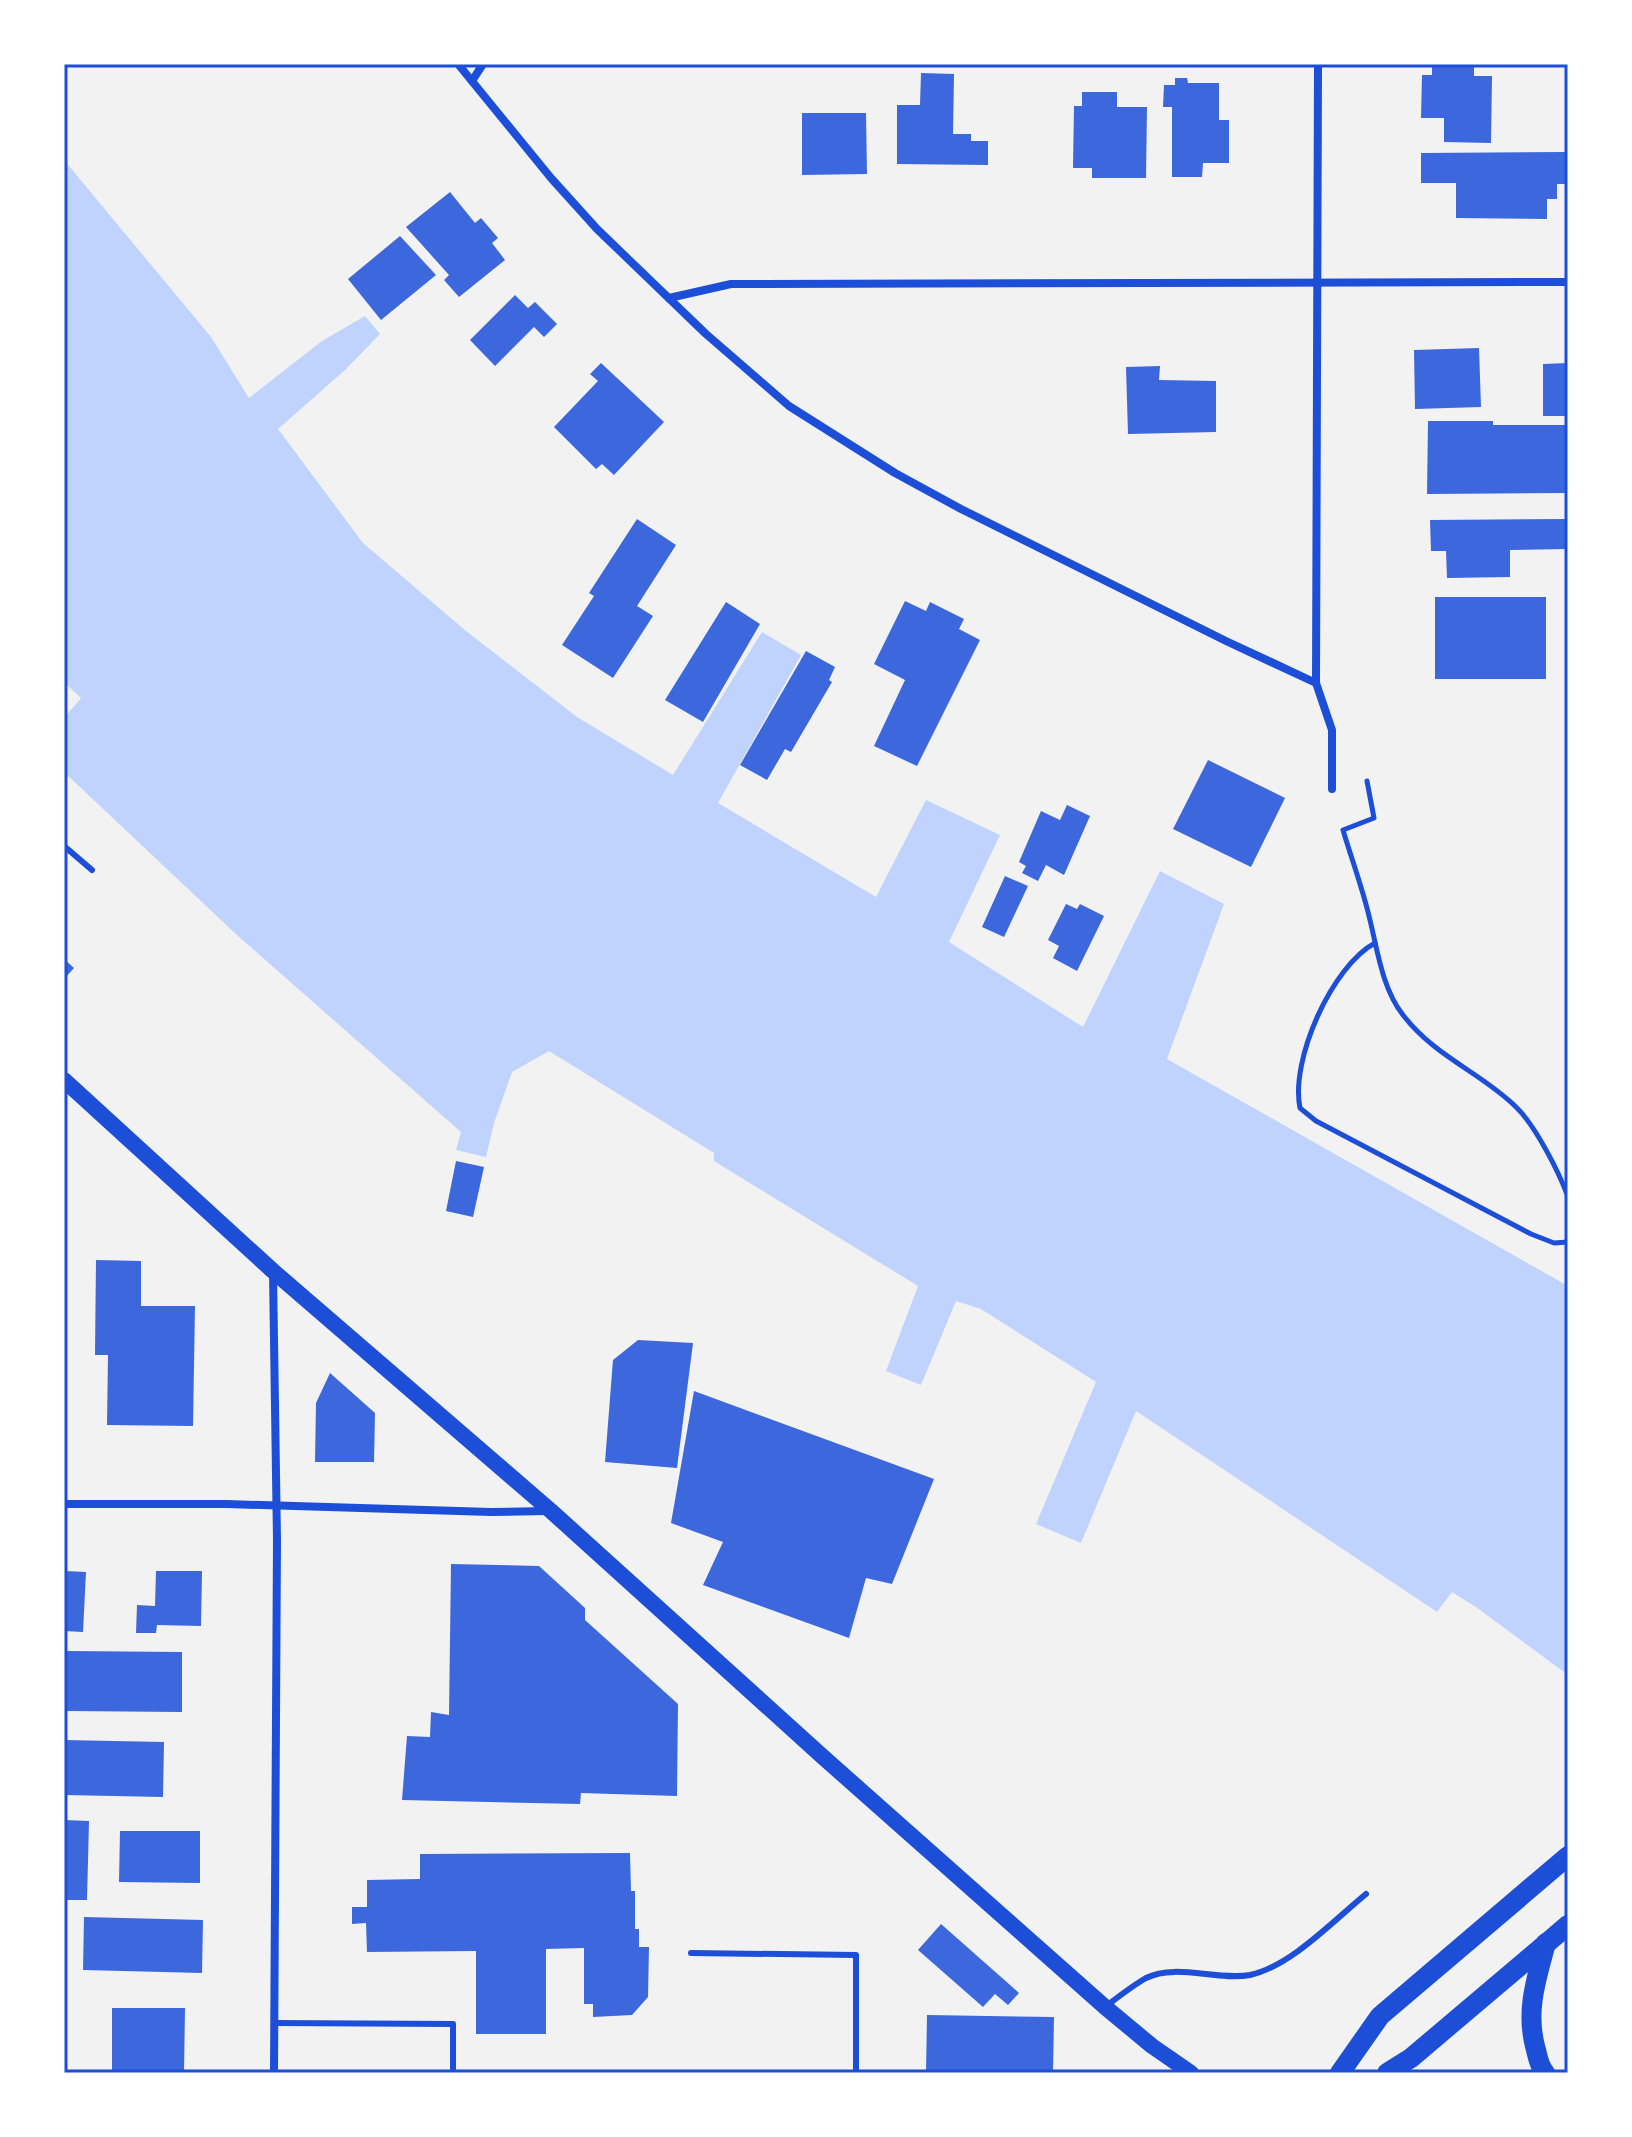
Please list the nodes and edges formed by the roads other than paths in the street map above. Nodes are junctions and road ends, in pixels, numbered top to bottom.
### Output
1 (458, 64) edge
2 (483, 64) edge
3 (1318, 64) edge
4 (472, 81) junction
5 (1317, 282) junction
6 (1568, 282) edge
7 (669, 298) junction
8 (1316, 683) junction
9 (1332, 789) dead end
10 (64, 846) edge
11 (92, 870) dead end
12 (64, 1080) edge
13 (273, 1271) junction
14 (64, 1504) edge
15 (276, 1507) junction
16 (551, 1511) junction
17 (1568, 1856) edge
18 (1366, 1894) dead end
19 (1568, 1925) edge
20 (1546, 1943) junction
21 (691, 1953) dead end
22 (1105, 2007) junction
23 (274, 2023) junction
24 (274, 2073) edge
25 (453, 2073) edge
26 (856, 2073) edge
27 (1191, 2073) edge
28 (1340, 2073) edge
29 (1387, 2073) edge
30 (1545, 2073) edge

1 - 4 street
2 - 4 street
3 - 5 street
4 - 7 street
5 - 6 street
5 - 7 street
5 - 8 street
7 - 8 street
8 - 9 street
10 - 11 lane
12 - 13 main road
13 - 15 street
13 - 16 main road
14 - 15 street
15 - 16 street
15 - 23 street
16 - 22 main road
17 - 28 main road
18 - 22 lane
19 - 20 main road
20 - 29 main road
20 - 30 main road
21 - 26 lane
22 - 27 main road
23 - 24 street
23 - 25 lane

